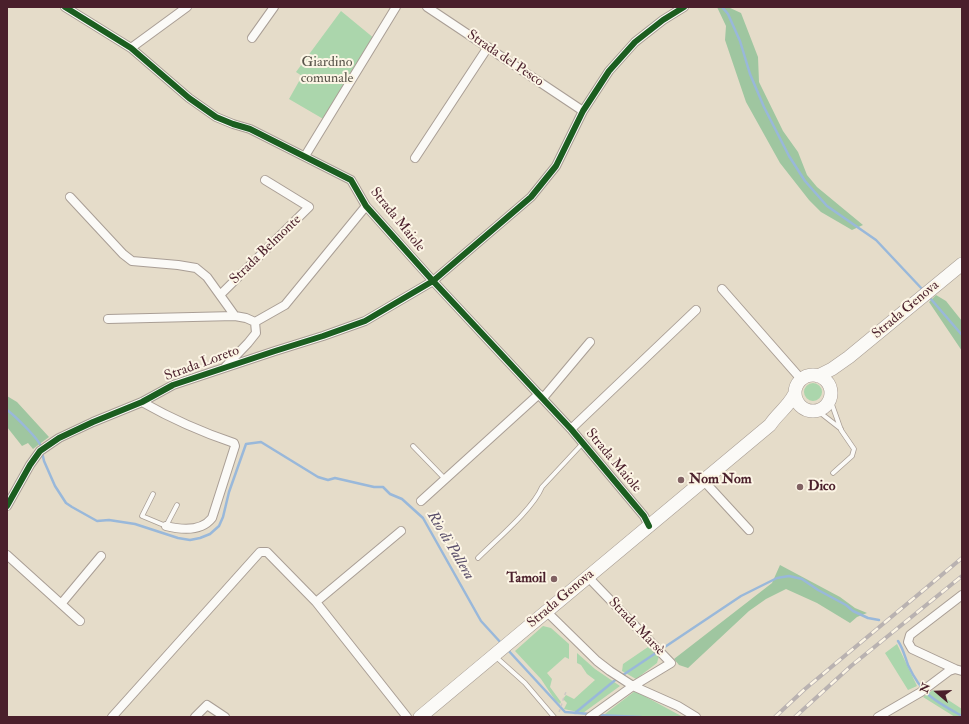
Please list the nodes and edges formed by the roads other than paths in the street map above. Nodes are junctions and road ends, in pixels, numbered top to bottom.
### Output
1 (65, 7) edge
2 (187, 7) edge
3 (274, 7) edge
4 (396, 7) edge
5 (427, 7) edge
6 (684, 7) edge
7 (252, 38) dead end
8 (488, 47) junction
9 (131, 48) junction
10 (583, 111) junction
11 (305, 156) junction
12 (415, 158) dead end
13 (265, 180) dead end
14 (70, 197) dead end
15 (366, 206) junction
16 (962, 264) edge
17 (432, 281) junction
18 (722, 289) dead end
19 (220, 295) junction
20 (696, 310) dead end
21 (235, 316) junction
22 (108, 319) dead end
23 (255, 322) junction
24 (590, 342) dead end
25 (849, 357) junction
26 (223, 369) junction
27 (818, 376) junction
28 (801, 379) junction
29 (830, 394) junction
30 (794, 395) junction
31 (541, 396) junction
32 (142, 402) junction
33 (812, 411) junction
34 (770, 425) junction
35 (571, 429) junction
36 (841, 430) junction
37 (583, 443) junction
38 (413, 446) dead end
39 (833, 473) dead end
40 (445, 479) junction
41 (703, 480) junction
42 (153, 494) dead end
43 (421, 501) dead end
44 (177, 505) dead end
45 (7, 506) edge
46 (166, 526) junction
47 (649, 526) junction
48 (749, 530) dead end
49 (401, 531) dead end
50 (7, 555) edge
51 (101, 556) dead end
52 (478, 558) dead end
53 (587, 576) junction
54 (962, 595) edge
55 (316, 602) junction
56 (61, 604) junction
57 (546, 612) junction
58 (80, 621) dead end
59 (496, 654) junction
60 (958, 670) edge
61 (630, 684) junction
62 (556, 716) edge
63 (112, 717) edge
64 (195, 717) edge
65 (225, 717) edge
66 (407, 717) edge
67 (420, 717) edge
68 (590, 717) edge
69 (696, 717) edge
70 (878, 717) edge

1 - 9 street, Strada Maiole
2 - 9 street
3 - 7 street
4 - 11 street
5 - 8 street, Strada del Pesco
6 - 10 street, Strada Loreto
8 - 10 street, Strada del Pesco
8 - 12 street
9 - 11 street, Strada Maiole
10 - 17 street, Strada Loreto
11 - 15 street, Strada Maiole
13 - 19 street, Strada Belmonte
14 - 19 street
15 - 17 street, Strada Maiole
15 - 23 street
16 - 25 main road, Strada Genova
17 - 26 street, Strada Loreto
17 - 31 street, Strada Maiole
18 - 28 street
19 - 21 street
20 - 35 street
21 - 22 street
21 - 23 street
23 - 26 street
24 - 31 street
25 - 27 main road, Strada Genova
25 - 29 main road, Strada Genova
26 - 32 street, Strada Loreto
27 - 28 main road, Strada Genova
27 - 29 main road
28 - 30 main road, Strada Genova
29 - 33 main road, Strada Genova
29 - 36 lane
30 - 33 main road
30 - 34 main road, Strada Genova
31 - 35 street, Strada Maiole
31 - 40 street
32 - 45 street, Strada Loreto
32 - 46 street
33 - 34 main road, Strada Genova
33 - 36 lane
34 - 41 main road, Strada Genova
35 - 37 street, Strada Maiole
36 - 39 lane
37 - 47 street, Strada Maiole
37 - 52 lane
38 - 40 lane
40 - 43 street
41 - 47 main road, Strada Genova
41 - 48 street
42 - 46 lane
44 - 46 lane
47 - 53 main road, Strada Genova
49 - 55 street
50 - 56 street
51 - 56 street
53 - 57 main road, Strada Genova
53 - 61 street, Strada Marsè
54 - 60 street
55 - 63 street
55 - 66 street
56 - 58 street
57 - 59 main road, Strada Genova
57 - 61 street
59 - 62 lane
59 - 67 main road, Strada Genova
60 - 70 street
61 - 68 street
61 - 69 street
64 - 65 street

